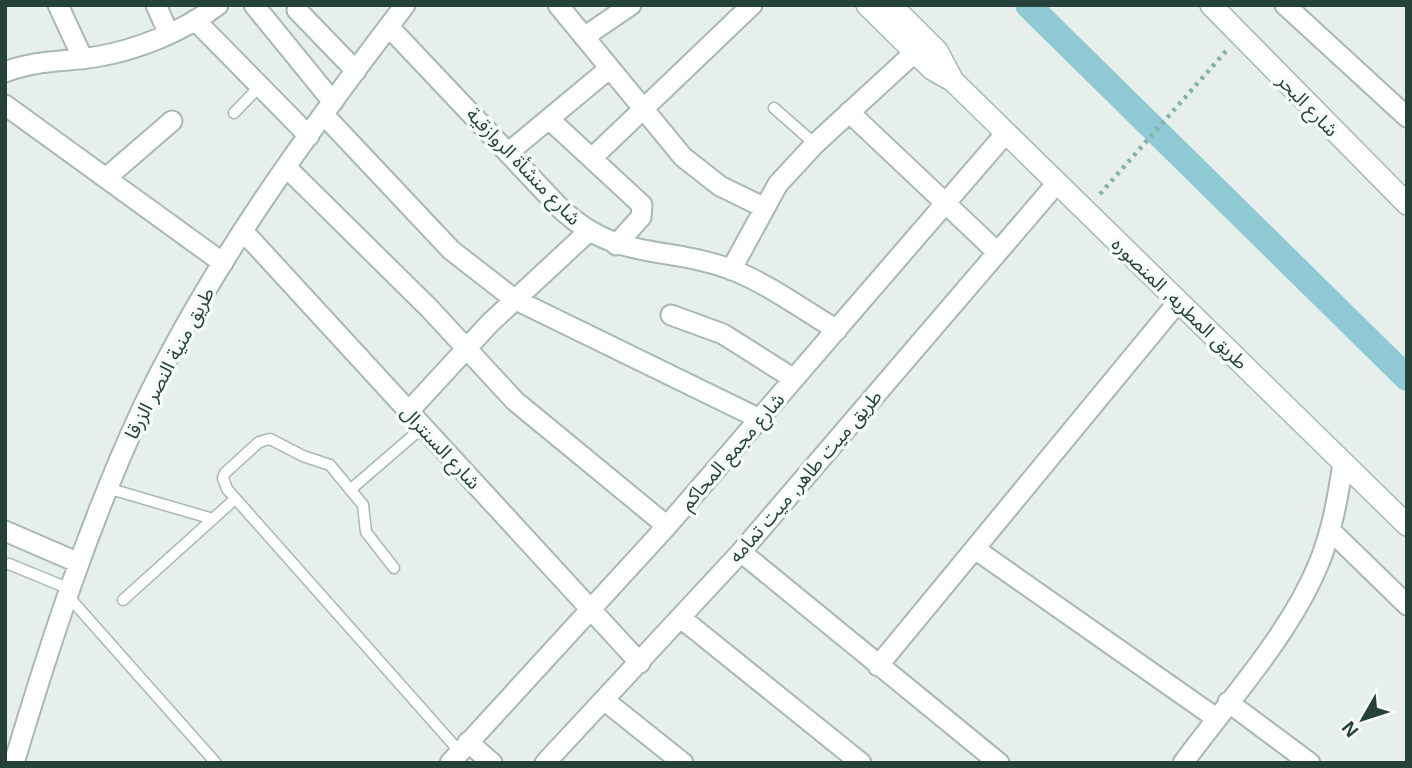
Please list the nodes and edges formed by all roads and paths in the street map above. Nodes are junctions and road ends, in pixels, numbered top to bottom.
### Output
1 (58, 5) edge
2 (156, 5) edge
3 (218, 5) edge
4 (254, 5) edge
5 (405, 5) edge
6 (558, 5) edge
7 (631, 5) edge
8 (751, 5) edge
9 (867, 5) edge
10 (891, 5) edge
11 (1210, 5) edge
12 (1285, 5) edge
13 (297, 10) dead end
14 (195, 20) junction
15 (389, 27) junction
16 (169, 34) junction
17 (1240, 36) junction
18 (584, 37) junction
19 (914, 53) junction
20 (83, 59) junction
21 (610, 68) junction
22 (5, 71) edge
23 (356, 71) junction
24 (953, 81) junction
25 (260, 86) junction
26 (5, 105) edge
27 (329, 108) junction
28 (774, 108) dead end
29 (644, 109) junction
30 (849, 112) junction
31 (234, 113) dead end
32 (1407, 117) edge
33 (549, 119) junction
34 (172, 121) dead end
35 (1006, 133) junction
36 (309, 136) junction
37 (815, 144) junction
38 (509, 152) junction
39 (592, 158) junction
40 (287, 168) junction
41 (106, 178) junction
42 (1057, 183) junction
43 (946, 203) junction
44 (1407, 204) edge
45 (763, 207) junction
46 (1085, 211) junction
47 (243, 231) junction
48 (588, 232) junction
49 (616, 245) junction
50 (997, 252) junction
51 (223, 262) junction
52 (732, 270) junction
53 (514, 299) junction
54 (1178, 302) junction
55 (671, 315) dead end
56 (837, 330) junction
57 (465, 348) junction
58 (794, 379) junction
59 (409, 411) junction
60 (760, 419) junction
61 (423, 427) junction
62 (1343, 463) junction
63 (107, 488) junction
64 (350, 490) junction
65 (235, 499) junction
66 (213, 519) junction
67 (1407, 525) edge
68 (667, 526) junction
69 (1330, 530) junction
70 (5, 531) edge
71 (975, 549) junction
72 (741, 552) junction
73 (79, 563) junction
74 (9, 564) dead end
75 (394, 568) dead end
76 (69, 592) junction
77 (123, 600) dead end
78 (1407, 605) edge
79 (591, 610) junction
80 (681, 618) junction
81 (640, 663) junction
82 (878, 666) junction
83 (604, 700) junction
84 (1222, 710) junction
85 (5, 729) edge
86 (459, 752) edge
87 (16, 757) edge
88 (557, 759) edge
89 (216, 763) edge
90 (492, 763) edge
91 (683, 763) edge
92 (861, 763) edge
93 (999, 763) edge
94 (1183, 763) edge
95 (1310, 763) edge

1 - 20 street
2 - 16 street
3 - 14 street
4 - 27 street
5 - 15 street, طريق منية النصر الزرقا
6 - 18 street
7 - 18 street
8 - 29 street
9 - 19 main road, طريق المطريه, المنصوره
10 - 24 main road, طريق المطريه, المنصوره
11 - 17 main road, شارع البحر
12 - 32 street
13 - 23 street
14 - 16 street
14 - 25 street
15 - 23 street, طريق منية النصر الزرقا
15 - 38 street, شارع منشأة الروازقية
16 - 20 street
17 - 44 main road, شارع البحر
17 - 46 path
18 - 21 street
19 - 24 main road, طريق المطريه, المنصوره
19 - 30 street
20 - 22 street
21 - 29 street
21 - 33 street
23 - 27 street, طريق منية النصر الزرقا
24 - 35 main road, طريق المطريه, المنصوره
25 - 31 lane
25 - 36 street
26 - 41 street
27 - 36 street, طريق منية النصر الزرقا
27 - 53 street
28 - 37 lane
29 - 39 street
29 - 45 street
30 - 37 street
30 - 43 street
33 - 38 street
33 - 39 street
34 - 41 street
35 - 42 main road, طريق المطريه, المنصوره
35 - 43 street, شارع مجمع المحاكم
36 - 40 street, طريق منية النصر الزرقا
37 - 45 street
38 - 48 street, شارع منشأة الروازقية
39 - 49 street
40 - 47 street, طريق منية النصر الزرقا
40 - 57 street
41 - 51 street
42 - 46 main road, طريق المطريه, المنصوره
42 - 50 street, طريق ميت طاهر, ميت تمامه
43 - 50 street
43 - 56 street, شارع مجمع المحاكم
45 - 52 street
46 - 54 main road, طريق المطريه, المنصوره
47 - 51 street, طريق منية النصر الزرقا
47 - 59 street, شارع السنترال
48 - 49 street, شارع منشأة الروازقية
48 - 53 street
49 - 52 street, شارع منشأة الروازقية
50 - 72 street, طريق ميت طاهر, ميت تمامه
51 - 63 street, طريق منية النصر الزرقا
52 - 56 street, شارع منشأة الروازقية
53 - 57 street
53 - 60 street
54 - 62 main road, طريق المطريه, المنصوره
54 - 71 street
55 - 58 street
56 - 58 street, شارع مجمع المحاكم
57 - 59 street
57 - 68 street
58 - 60 street, شارع مجمع المحاكم
59 - 61 street, شارع السنترال
60 - 68 street, شارع مجمع المحاكم
61 - 64 lane
61 - 79 street, شارع السنترال
62 - 67 main road, طريق المطريه, المنصوره
62 - 69 street
63 - 66 lane
63 - 73 street, طريق منية النصر الزرقا
64 - 65 lane
64 - 75 lane
65 - 66 lane
65 - 86 lane
66 - 77 lane
68 - 79 street, شارع مجمع المحاكم
69 - 78 street
69 - 84 street
70 - 73 street
71 - 82 street
71 - 84 street
72 - 80 street, طريق ميت طاهر, ميت تمامه
72 - 82 street
73 - 76 street, طريق منية النصر الزرقا
74 - 76 lane
76 - 87 street, طريق منية النصر الزرقا
76 - 89 lane
79 - 81 street, شارع السنترال
79 - 86 street, شارع مجمع المحاكم
80 - 81 street, طريق ميت طاهر, ميت تمامه
80 - 92 street
81 - 83 street, طريق ميت طاهر, ميت تمامه
82 - 93 street
83 - 88 street, طريق ميت طاهر, ميت تمامه
83 - 91 street
84 - 94 street
84 - 95 street
85 - 87 street
86 - 90 street

